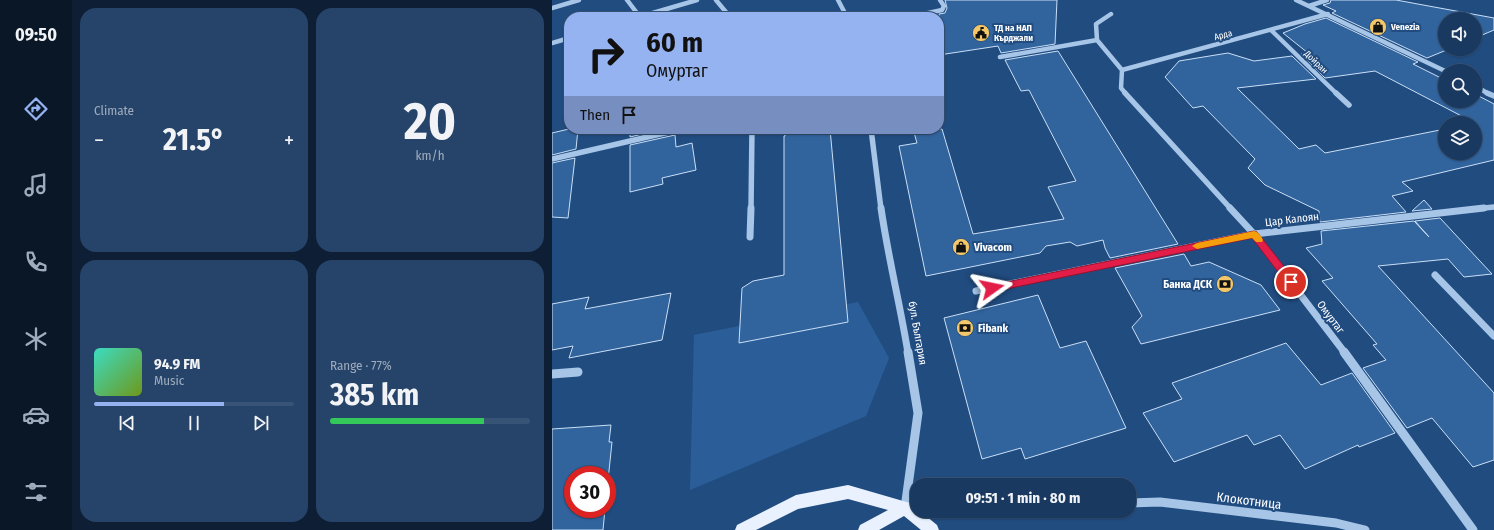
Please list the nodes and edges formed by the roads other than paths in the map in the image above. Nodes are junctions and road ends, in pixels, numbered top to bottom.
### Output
1 (579, 0) edge
2 (627, 0) edge
3 (697, 0) edge
4 (716, 0) edge
5 (838, 0) edge
6 (940, 0) edge
7 (1296, 0) edge
8 (1327, 0) edge
9 (1309, 6) junction
10 (552, 8) edge
11 (636, 12) edge
12 (657, 12) edge
13 (726, 12) edge
14 (844, 12) edge
15 (933, 12) edge
16 (1111, 14) dead end
17 (1328, 14) junction
18 (1272, 31) junction
19 (564, 39) edge
20 (1097, 40) junction
21 (552, 43) edge
22 (1000, 57) dead end
23 (1438, 68) edge
24 (1122, 70) junction
25 (1482, 90) edge
26 (1494, 96) edge
27 (1349, 105) dead end
28 (660, 134) edge
29 (752, 134) edge
30 (872, 134) edge
31 (552, 159) edge
32 (1494, 207) edge
33 (1254, 234) junction
34 (750, 237) dead end
35 (1435, 276) dead end
36 (976, 291) dead end
37 (1494, 336) edge
38 (578, 372) dead end
39 (552, 374) edge
40 (1136, 503) edge
41 (905, 508) junction
42 (742, 530) edge
43 (865, 530) edge
44 (932, 530) edge
45 (1366, 530) edge
46 (1473, 530) edge

1 - 10 street
2 - 11 street
3 - 12 street
4 - 13 street
5 - 14 street
6 - 15 street
7 - 9 street
8 - 9 street
9 - 17 street
16 - 20 street
17 - 18 street, Арда
17 - 23 street
18 - 24 street, Арда
18 - 27 street, Дойран
19 - 21 street
20 - 22 street
20 - 24 street
24 - 33 street, Омуртаг
25 - 26 street
28 - 31 street
29 - 34 street
30 - 41 street, бул. България
32 - 33 street, Цар Калоян
33 - 36 street, Цар Калоян
33 - 46 street, Омуртаг
35 - 37 street
38 - 39 street
40 - 45 street, Клокотница
41 - 42 main road
41 - 43 main road
41 - 44 main road

